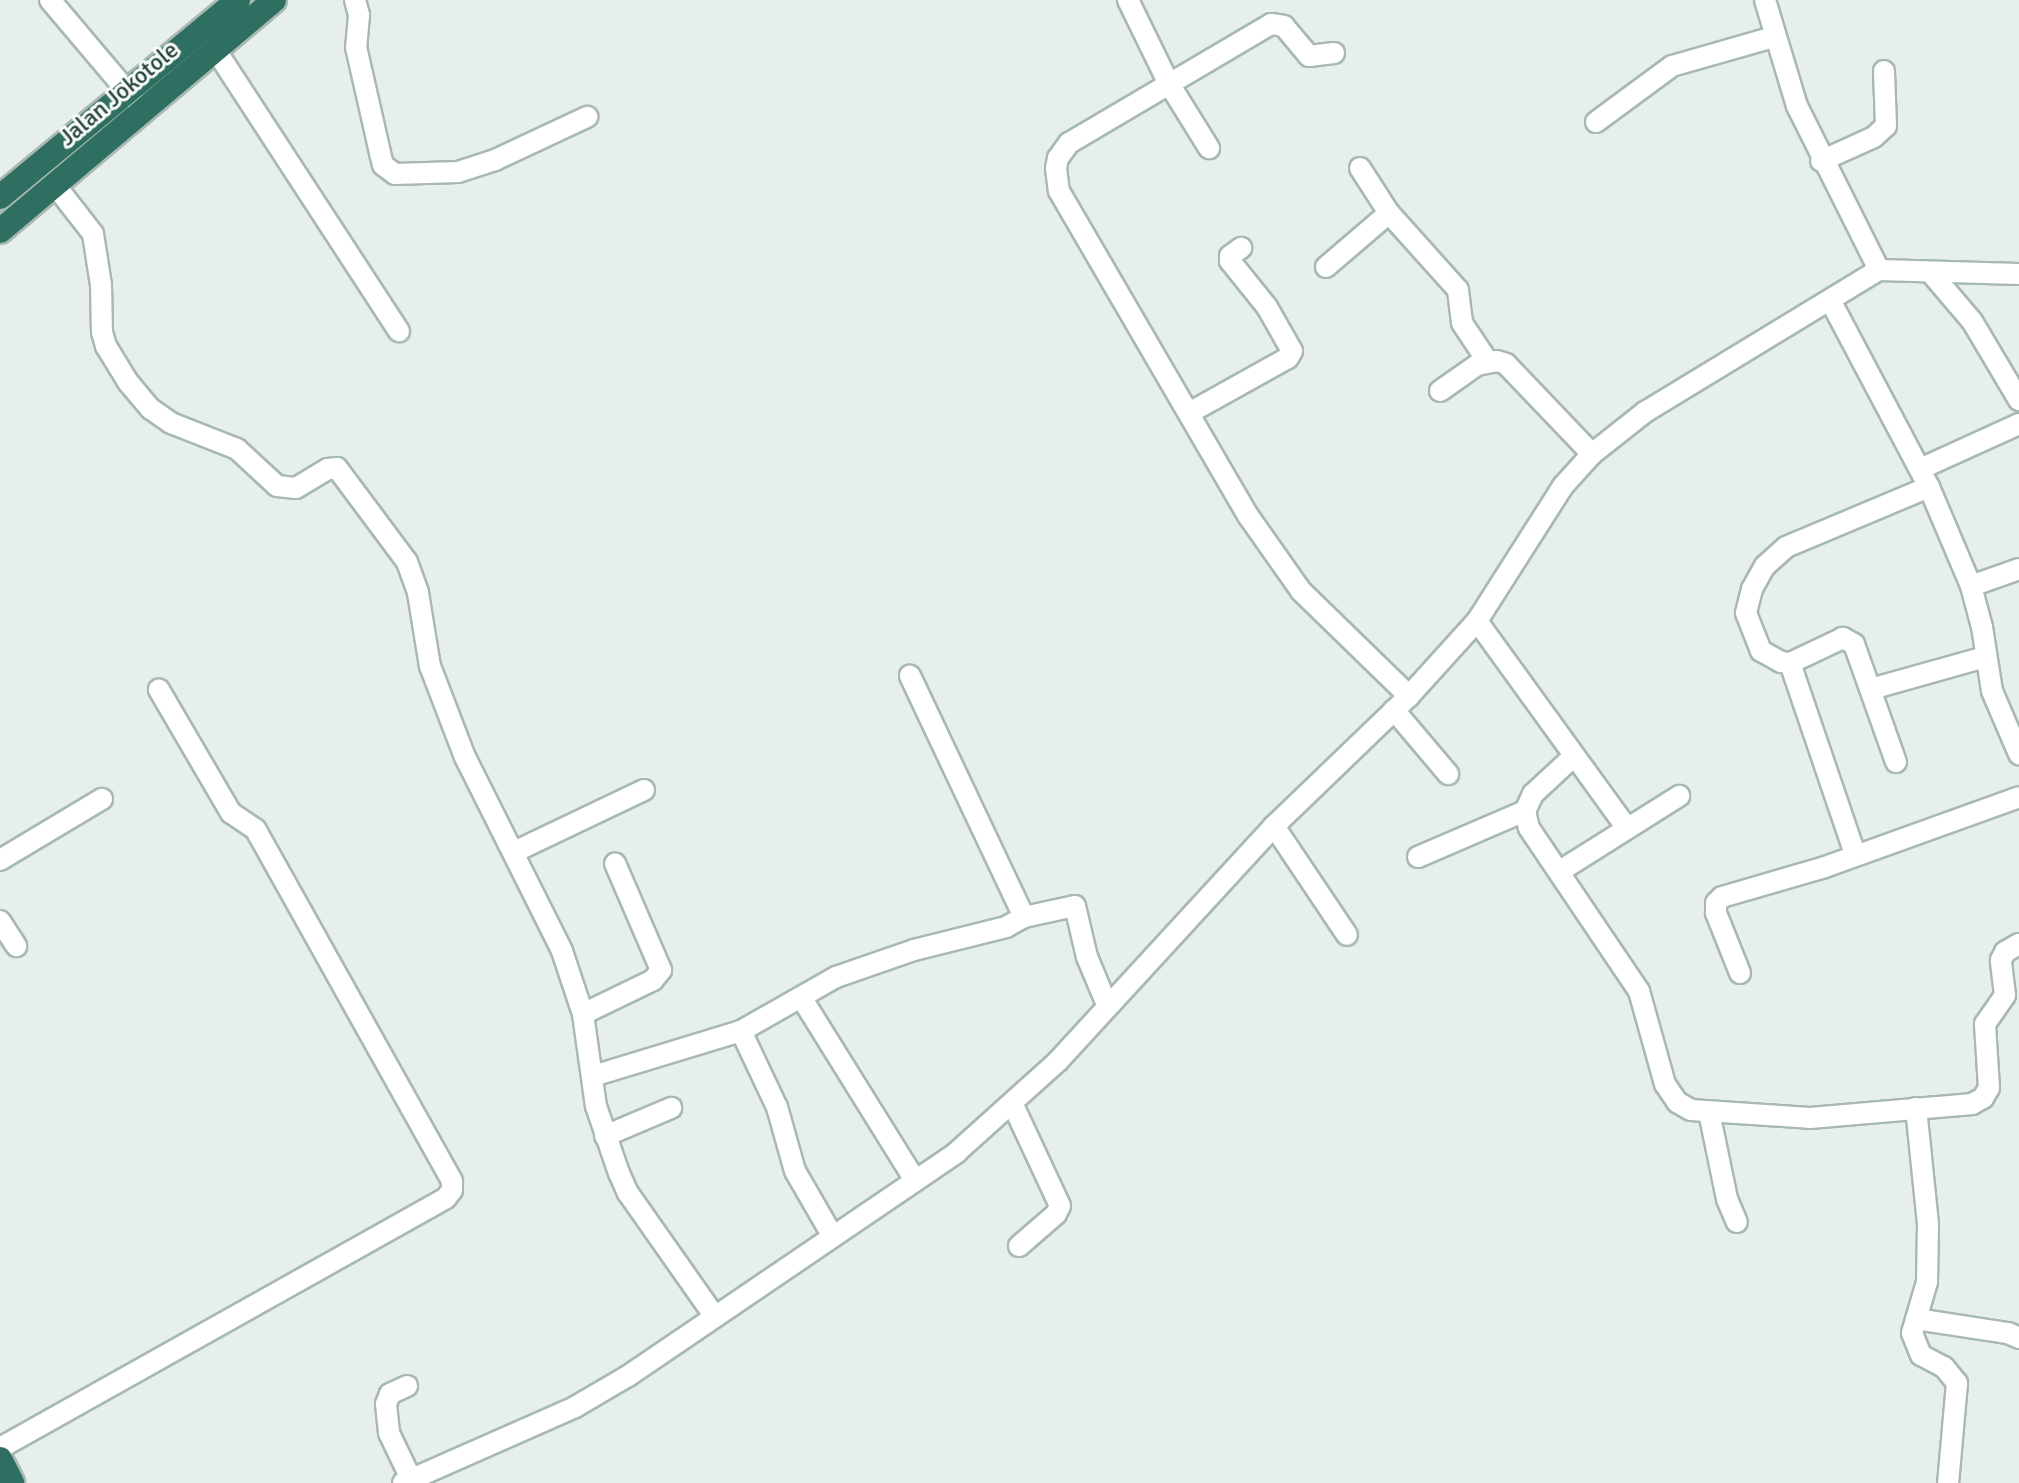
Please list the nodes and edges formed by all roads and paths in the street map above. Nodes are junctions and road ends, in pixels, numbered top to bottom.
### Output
1 (50, 0) edge
2 (238, 0) edge
3 (274, 0) edge
4 (355, 0) edge
5 (1128, 0) edge
6 (1765, 0) edge
7 (1774, 37) junction
8 (215, 49) junction
9 (1334, 53) dead end
10 (1884, 71) dead end
11 (1168, 82) junction
12 (134, 101) junction
13 (587, 117) dead end
14 (1596, 122) dead end
15 (1209, 148) dead end
16 (1821, 161) junction
17 (1360, 168) dead end
18 (55, 185) junction
19 (0, 197) edge
20 (1389, 213) junction
21 (0, 231) edge
22 (1241, 248) dead end
23 (1326, 267) dead end
24 (1879, 270) junction
25 (1931, 273) junction
26 (2019, 274) edge
27 (1830, 300) junction
28 (399, 331) dead end
29 (1488, 362) junction
30 (1440, 391) dead end
31 (2019, 400) edge
32 (1189, 413) junction
33 (2019, 424) edge
34 (1592, 454) junction
35 (1925, 478) junction
36 (2019, 569) edge
37 (1971, 586) junction
38 (1477, 621) junction
39 (1985, 657) junction
40 (1790, 663) junction
41 (910, 676) dead end
42 (1871, 689) junction
43 (159, 690) dead end
44 (1401, 703) junction
45 (2019, 754) edge
46 (1574, 756) junction
47 (1896, 762) dead end
48 (1448, 774) dead end
49 (644, 790) dead end
50 (1679, 796) dead end
51 (2019, 797) edge
52 (102, 799) dead end
53 (1525, 811) junction
54 (1274, 826) junction
55 (1627, 828) junction
56 (514, 852) junction
57 (1855, 854) junction
58 (1418, 857) dead end
59 (0, 860) edge
60 (615, 863) dead end
61 (1560, 871) junction
62 (1024, 917) junction
63 (0, 921) edge
64 (1347, 935) dead end
65 (2019, 944) edge
66 (16, 946) dead end
67 (1740, 973) dead end
68 (801, 997) junction
69 (1108, 1007) junction
70 (583, 1014) junction
71 (741, 1031) junction
72 (593, 1076) junction
73 (1013, 1105) junction
74 (671, 1108) dead end
75 (1916, 1108) junction
76 (1709, 1112) junction
77 (605, 1136) junction
78 (915, 1180) junction
79 (1737, 1222) dead end
80 (832, 1235) junction
81 (1019, 1246) dead end
82 (715, 1317) junction
83 (1916, 1319) junction
84 (2019, 1338) edge
85 (407, 1386) dead end
86 (0, 1448) edge
87 (0, 1459) edge
88 (416, 1480) edge
89 (12, 1483) edge
90 (1948, 1483) edge

1 - 12 street
2 - 12 highway, Jalan Jokotole
3 - 8 highway, Jalan Jokotole
4 - 13 street
5 - 11 street
6 - 7 street
7 - 14 street
7 - 16 street
8 - 12 highway, Jalan Jokotole
8 - 28 street
9 - 11 street
10 - 16 street
11 - 15 street
11 - 32 street
12 - 18 highway, Jalan Jokotole
12 - 19 highway, Jalan Jokotole
16 - 24 street
17 - 20 street
18 - 21 highway, Jalan Jokotole
18 - 56 street
20 - 23 street
20 - 29 street
22 - 32 street
24 - 25 street
24 - 27 street
25 - 26 street
25 - 31 street
27 - 34 street
27 - 35 street
29 - 30 street
29 - 34 street
32 - 44 street
33 - 35 street
34 - 38 street
35 - 37 street
35 - 40 street
36 - 37 street
37 - 39 street
38 - 44 street
38 - 46 street
39 - 42 street
39 - 45 street
40 - 42 street
40 - 57 street
41 - 62 street
42 - 47 street
43 - 86 street
44 - 48 street
44 - 54 street
46 - 53 street
46 - 55 street
49 - 56 street
50 - 55 street
51 - 57 street
52 - 59 street
53 - 58 street
53 - 61 street
54 - 64 street
54 - 69 street
55 - 61 street
56 - 70 street
57 - 67 street
60 - 70 street
61 - 76 street
62 - 68 street
62 - 69 street
63 - 66 street
65 - 75 street
68 - 71 street
68 - 78 street
69 - 73 street
70 - 72 street
71 - 72 street
71 - 80 street
72 - 77 street
73 - 78 street
73 - 81 street
74 - 77 street
75 - 76 street
75 - 83 street
76 - 79 street
77 - 82 street
78 - 80 street
80 - 82 street
82 - 88 street
83 - 84 street
83 - 90 street
85 - 88 street
87 - 89 highway

